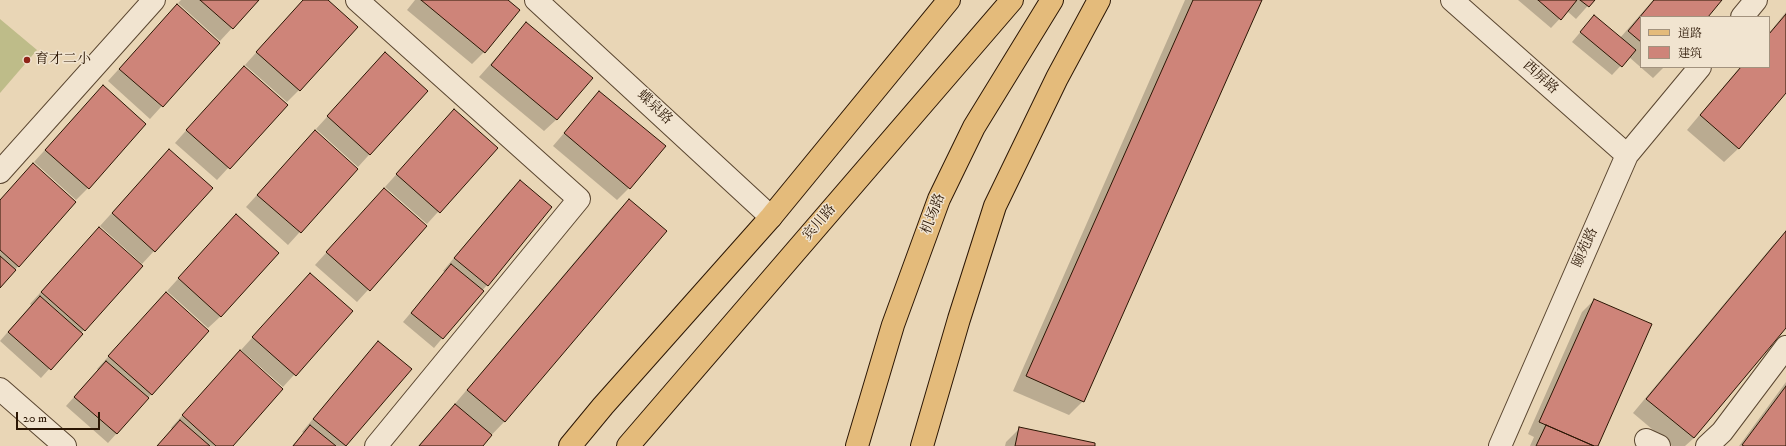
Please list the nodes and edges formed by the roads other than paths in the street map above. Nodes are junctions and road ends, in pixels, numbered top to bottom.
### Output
1 (154, 0) edge
2 (357, 0) edge
3 (536, 0) edge
4 (949, 0) edge
5 (1012, 0) edge
6 (1052, 0) edge
7 (1099, 0) edge
8 (1452, 0) edge
9 (1756, 0) edge
10 (1743, 16) edge
11 (1699, 68) edge
12 (1627, 155) junction
13 (0, 172) edge
14 (771, 217) junction
15 (1786, 347) edge
16 (0, 389) edge
17 (65, 446) edge
18 (376, 446) edge
19 (570, 446) edge
20 (628, 446) edge
21 (857, 446) edge
22 (922, 446) edge
23 (1500, 446) edge
24 (1707, 446) edge

1 - 13 street
2 - 18 street
3 - 14 street, 蝶泉路
4 - 14 main road
5 - 20 main road, 宾川路
6 - 21 main road, 机场路
7 - 22 main road
8 - 12 street, 西屏路
9 - 10 street
11 - 12 street, 颐苑路
12 - 23 street, 颐苑路
14 - 19 main road
15 - 24 street
16 - 17 street

